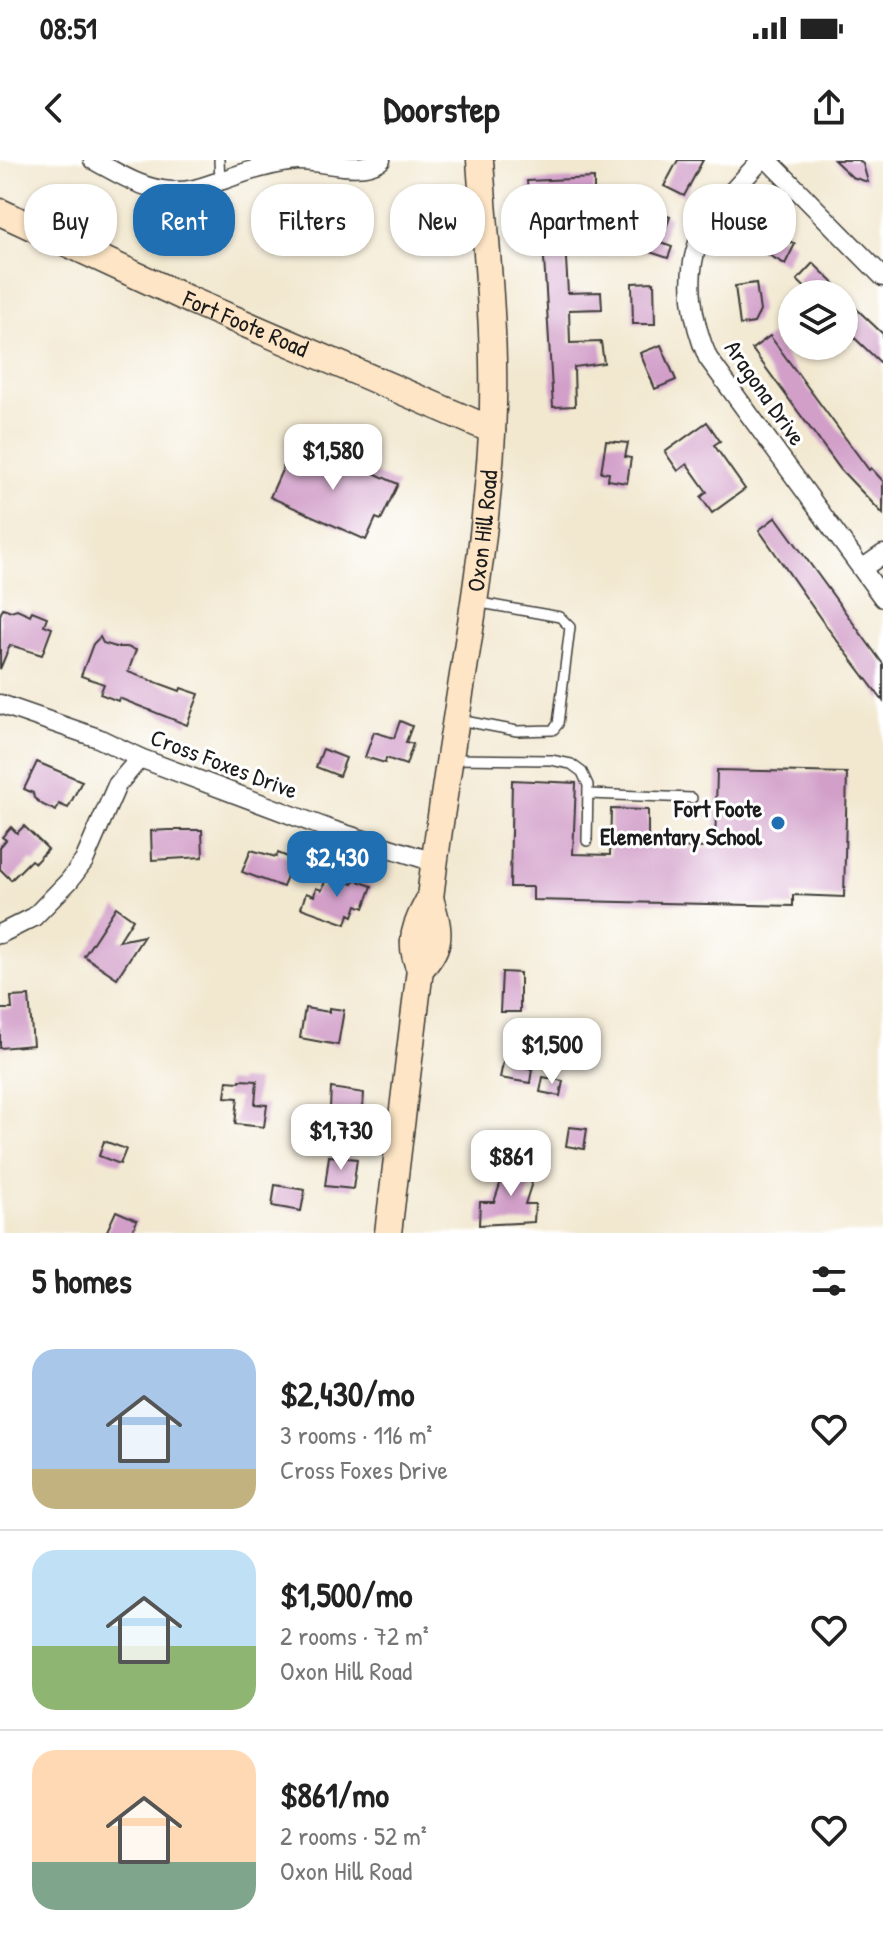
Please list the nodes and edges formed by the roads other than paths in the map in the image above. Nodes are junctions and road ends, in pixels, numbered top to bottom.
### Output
1 (93, 160) edge
2 (219, 160) edge
3 (381, 160) edge
4 (480, 160) edge
5 (761, 160) edge
6 (768, 160) edge
7 (220, 181) junction
8 (0, 212) edge
9 (883, 277) edge
10 (492, 430) junction
11 (883, 554) edge
12 (863, 568) junction
13 (883, 598) edge
14 (474, 601) junction
15 (0, 704) edge
16 (455, 719) junction
17 (140, 758) junction
18 (449, 758) junction
19 (589, 794) junction
20 (692, 798) dead end
21 (587, 841) dead end
22 (434, 862) junction
23 (0, 934) edge
24 (388, 1233) edge

1 - 7 street
2 - 7 lane
3 - 7 street
4 - 10 main road, Oxon Hill Road
5 - 12 street, Aragona Drive
6 - 9 street
8 - 10 main road, Fort Foote Road
10 - 14 main road, Oxon Hill Road
11 - 12 street
12 - 13 street, Aragona Drive
14 - 16 main road, Oxon Hill Road
14 - 16 lane
15 - 17 street, Cross Foxes Drive
16 - 18 main road, Oxon Hill Road
17 - 22 street, Cross Foxes Drive
17 - 23 street
18 - 19 lane
18 - 22 main road, Oxon Hill Road
19 - 20 lane
19 - 21 lane
22 - 24 main road, Oxon Hill Road

